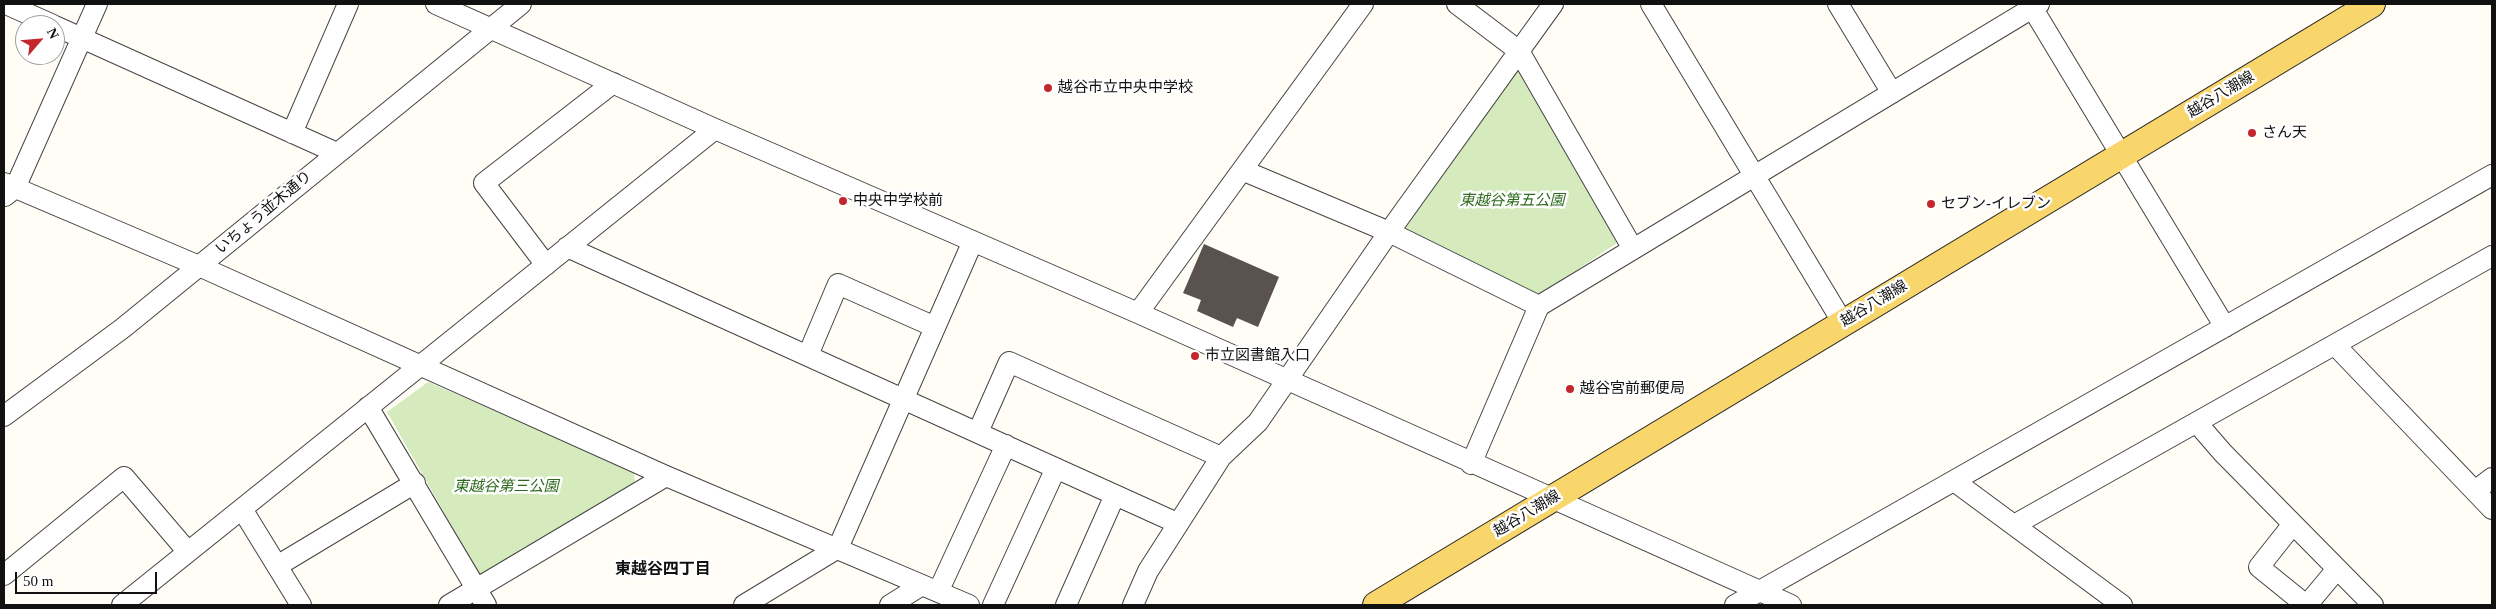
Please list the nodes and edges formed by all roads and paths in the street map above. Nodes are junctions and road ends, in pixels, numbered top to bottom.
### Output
1 (6, 4) edge
2 (97, 4) edge
3 (348, 4) edge
4 (436, 4) edge
5 (521, 4) edge
6 (1363, 4) edge
7 (1457, 4) edge
8 (1553, 4) edge
9 (1651, 4) edge
10 (1838, 4) edge
11 (2372, 4) edge
12 (2034, 5) edge
13 (31, 15) edge
14 (490, 28) junction
15 (65, 30) edge
16 (82, 38) junction
17 (1519, 51) junction
18 (613, 83) junction
19 (1892, 93) junction
20 (715, 129) junction
21 (292, 133) junction
22 (336, 153) junction
23 (2122, 156) junction
24 (1242, 170) junction
25 (2492, 175) edge
26 (1755, 176) junction
27 (7, 189) edge
28 (1389, 232) junction
29 (973, 241) junction
30 (567, 247) junction
31 (1633, 249) junction
32 (2492, 256) edge
33 (546, 264) junction
34 (199, 266) junction
35 (1539, 306) junction
36 (1138, 313) junction
37 (1843, 323) junction
38 (935, 327) junction
39 (2225, 327) junction
40 (2335, 345) junction
41 (808, 355) junction
42 (420, 366) junction
43 (1285, 380) junction
44 (904, 398) junction
45 (368, 407) junction
46 (4, 416) edge
47 (2197, 423) junction
48 (978, 432) junction
49 (1006, 445) junction
50 (1221, 457) junction
51 (1471, 464) junction
52 (1056, 468) junction
53 (666, 476) junction
54 (2492, 478) edge
55 (1954, 481) junction
56 (415, 483) junction
57 (2475, 491) junction
58 (1115, 495) junction
59 (1551, 499) junction
60 (242, 508) junction
61 (2492, 509) edge
62 (1177, 523) junction
63 (2293, 524) junction
64 (2014, 525) junction
65 (838, 548) junction
66 (188, 552) junction
67 (277, 566) junction
68 (2337, 568) junction
69 (4, 575) edge
70 (930, 589) junction
71 (1761, 590) junction
72 (481, 597) edge
73 (122, 605) edge
74 (301, 605) edge
75 (449, 605) edge
76 (744, 605) edge
77 (890, 605) edge
78 (969, 605) edge
79 (993, 605) edge
80 (1066, 605) edge
81 (1133, 605) edge
82 (1376, 605) edge
83 (1735, 605) edge
84 (1791, 605) edge
85 (2122, 605) edge
86 (2306, 605) edge
87 (2373, 605) edge

1 - 13 street
2 - 16 street
3 - 21 street
4 - 14 street
5 - 14 street, いちょう並木通り
6 - 24 street
7 - 17 street
8 - 17 street
9 - 26 street
10 - 19 street
11 - 23 main road, 越谷八潮線
12 - 19 street
12 - 23 street
14 - 18 street
14 - 22 street, いちょう並木通り
15 - 16 street
16 - 21 street
16 - 27 street
17 - 28 street
17 - 31 street
18 - 20 street
18 - 33 street
19 - 26 street
20 - 29 street
20 - 30 street
21 - 22 street
22 - 34 street, いちょう並木通り
23 - 37 main road, 越谷八潮線
23 - 39 street
24 - 28 street
24 - 36 street
25 - 39 street
26 - 31 street
26 - 37 street
27 - 34 street
28 - 35 street
28 - 43 street
29 - 36 street
29 - 38 street
30 - 33 street
30 - 41 street
31 - 35 street
32 - 40 street
33 - 42 street
34 - 42 street
34 - 46 street, いちょう並木通り
35 - 51 street
36 - 43 street
37 - 59 main road, 越谷八潮線
38 - 41 street
38 - 44 street
39 - 55 street
40 - 47 street
40 - 57 street
41 - 44 street
42 - 45 street
42 - 53 street
43 - 50 street
43 - 51 street
44 - 48 street
44 - 65 street
45 - 56 street
45 - 60 street
47 - 63 street
47 - 64 street
48 - 49 street
48 - 50 street
49 - 52 street
49 - 70 street
50 - 62 street
51 - 59 street
52 - 58 street
52 - 79 street
53 - 65 street
53 - 72 street
54 - 57 street
55 - 64 street
55 - 71 street
56 - 67 street
56 - 72 street
57 - 61 street
58 - 62 street
58 - 80 street
59 - 71 street
59 - 82 main road, 越谷八潮線
60 - 66 street
60 - 67 street
62 - 81 street
63 - 68 street
63 - 86 street
64 - 85 street
65 - 70 street
65 - 76 street
66 - 69 street
66 - 73 street
67 - 74 street
68 - 86 street
68 - 87 street
70 - 77 street
70 - 78 street
71 - 83 street
71 - 84 street
72 - 75 street

